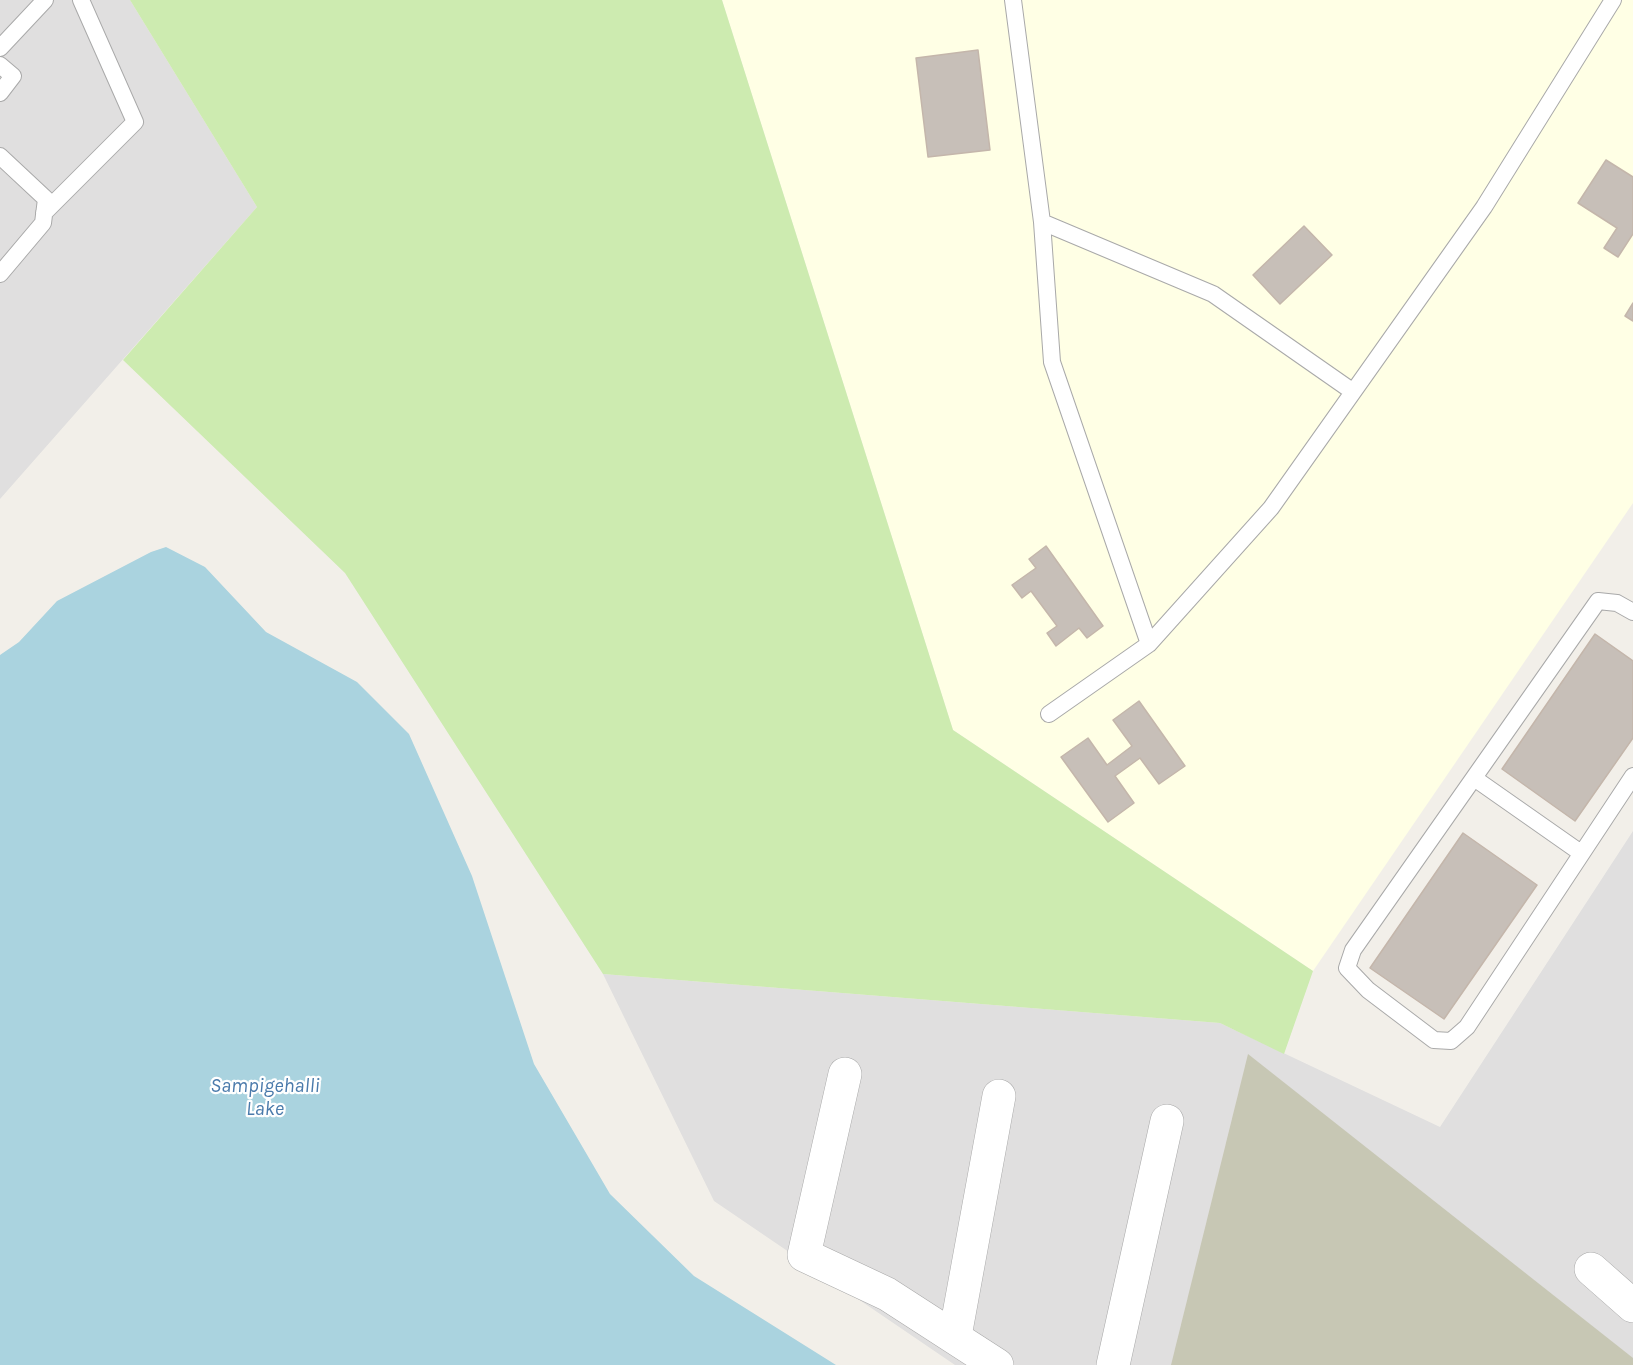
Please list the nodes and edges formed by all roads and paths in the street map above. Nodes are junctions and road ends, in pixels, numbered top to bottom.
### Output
1 (45, 0) edge
2 (81, 0) edge
3 (1013, 0) edge
4 (1613, 0) edge
5 (0, 48) edge
6 (0, 65) edge
7 (0, 93) edge
8 (0, 156) edge
9 (44, 213) junction
10 (1042, 222) junction
11 (2, 267) edge
12 (1352, 391) junction
13 (1633, 612) edge
14 (1149, 644) junction
15 (1049, 714) dead end
16 (1633, 776) edge
17 (1474, 777) junction
18 (1581, 854) junction
19 (845, 1074) dead end
20 (999, 1096) dead end
21 (1167, 1121) dead end
22 (1591, 1269) dead end
23 (1633, 1306) edge
24 (955, 1336) junction
25 (997, 1365) edge
26 (1113, 1365) edge

1 - 5 lane
2 - 9 lane
3 - 10 lane
4 - 12 lane
6 - 7 lane
8 - 9 lane
9 - 11 lane
10 - 12 lane
10 - 14 lane
12 - 14 lane
13 - 17 lane
14 - 15 lane
16 - 18 lane
17 - 18 lane
17 - 18 lane
19 - 24 street
20 - 24 street
21 - 26 street
22 - 23 street
24 - 25 street

